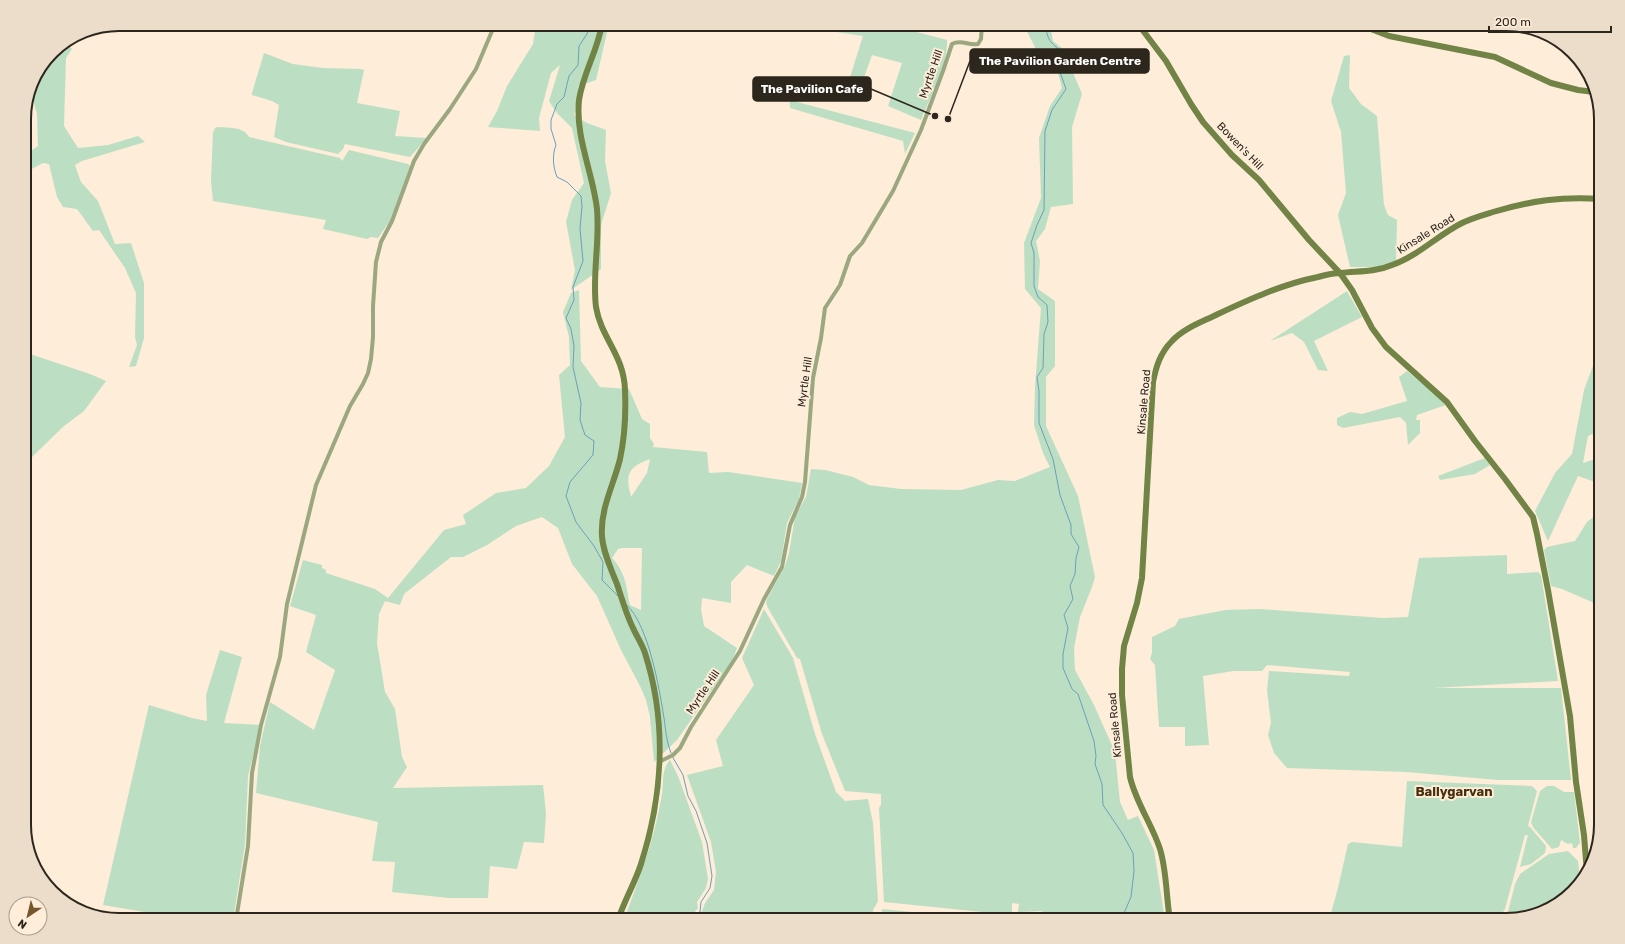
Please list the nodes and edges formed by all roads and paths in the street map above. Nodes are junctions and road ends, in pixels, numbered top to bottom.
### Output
1 (492, 31) edge
2 (600, 31) edge
3 (982, 31) edge
4 (1143, 31) edge
5 (1376, 31) edge
6 (1589, 91) edge
7 (1594, 199) edge
8 (1340, 273) junction
9 (661, 761) junction
10 (1586, 861) edge
11 (237, 913) edge
12 (621, 913) edge
13 (1169, 913) edge

1 - 11 street
2 - 9 street
3 - 9 street, Myrtle Hill
4 - 8 street, Bowen's Hill
5 - 6 street
7 - 8 street, Kinsale Road
8 - 10 street, Bowen's Hill
8 - 13 street, Kinsale Road
9 - 12 street

